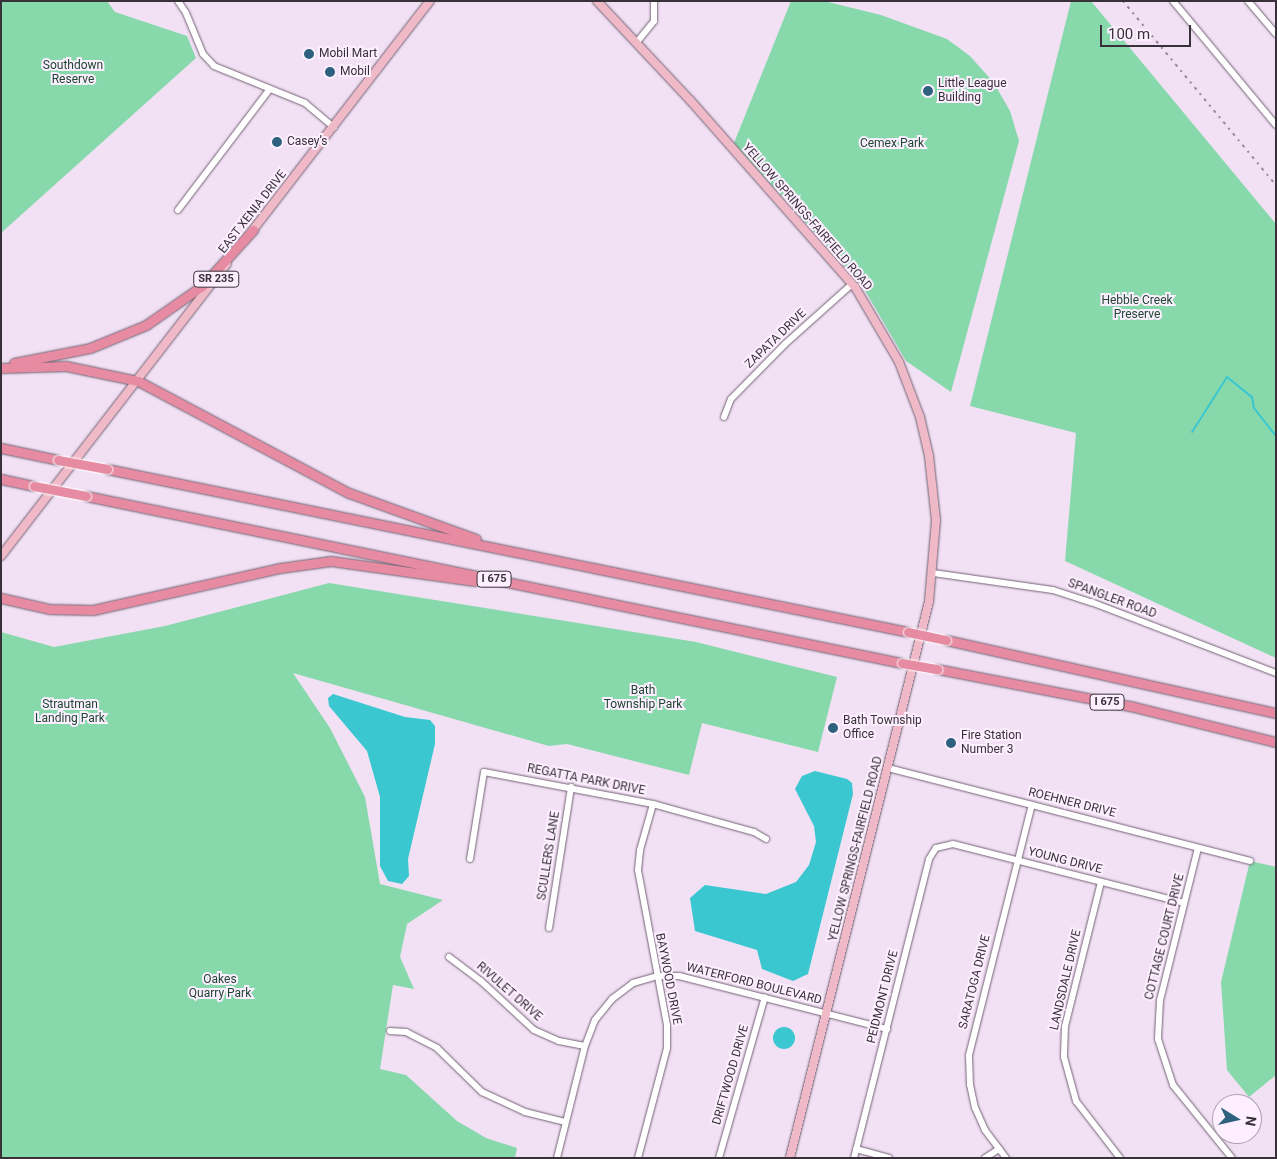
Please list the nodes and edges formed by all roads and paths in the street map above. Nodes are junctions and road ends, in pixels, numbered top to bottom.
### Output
1 (178, 1) edge
2 (430, 1) edge
3 (597, 1) edge
4 (654, 1) edge
5 (1173, 1) edge
6 (1248, 1) edge
7 (1276, 34) edge
8 (637, 42) junction
9 (270, 89) junction
10 (1276, 124) edge
11 (334, 126) junction
12 (178, 210) dead end
13 (253, 230) junction
14 (852, 284) junction
15 (1, 367) edge
16 (138, 380) junction
17 (724, 417) dead end
18 (1, 448) edge
19 (1, 479) edge
20 (1, 556) edge
21 (544, 557) junction
22 (933, 573) junction
23 (1, 598) edge
24 (624, 604) junction
25 (1276, 673) edge
26 (1276, 713) edge
27 (1276, 742) edge
28 (888, 768) junction
29 (571, 787) junction
30 (653, 804) junction
31 (1032, 805) junction
32 (766, 839) dead end
33 (940, 846) joint
34 (1198, 848) junction
35 (470, 859) dead end
36 (1018, 860) junction
37 (1250, 861) dead end
38 (1101, 882) junction
39 (1184, 903) junction
40 (550, 928) dead end
41 (449, 957) dead end
42 (658, 976) junction
43 (765, 998) junction
44 (827, 1014) junction
45 (886, 1029) junction
46 (390, 1031) dead end
47 (585, 1046) junction
48 (565, 1122) junction
49 (999, 1149) junction
50 (856, 1150) junction
51 (558, 1158) edge
52 (638, 1158) edge
53 (719, 1158) edge
54 (790, 1158) edge
55 (854, 1158) edge
56 (889, 1158) edge
57 (985, 1158) edge
58 (1006, 1158) edge
59 (1120, 1158) edge
60 (1232, 1158) edge

1 - 9 street
2 - 11 main road, EAST XENIA DRIVE / SR 235
3 - 8 main road, YELLOW SPRINGS-FAIRFIELD ROAD
4 - 8 street
5 - 10 street
6 - 7 street
8 - 14 main road, YELLOW SPRINGS-FAIRFIELD ROAD
9 - 11 street
9 - 12 street
11 - 13 main road, EAST XENIA DRIVE / SR 235
13 - 15 highway
13 - 16 main road, EAST XENIA DRIVE / SR 235
14 - 17 street, ZAPATA DRIVE
14 - 22 main road, YELLOW SPRINGS-FAIRFIELD ROAD
15 - 16 highway
16 - 20 main road, EAST XENIA DRIVE / SR 235
16 - 21 highway
18 - 21 highway, I 675, bridge
19 - 24 highway, I 675, bridge
21 - 26 highway, I 675, bridge
22 - 25 street, SPANGLER ROAD
22 - 28 main road, YELLOW SPRINGS-FAIRFIELD ROAD
23 - 24 highway
24 - 27 highway, I 675, bridge
28 - 31 street, ROEHNER DRIVE
28 - 44 main road, YELLOW SPRINGS-FAIRFIELD ROAD
29 - 30 street, REGATTA PARK DRIVE
29 - 35 street, REGATTA PARK DRIVE
29 - 40 street, SCULLERS LANE
30 - 32 street, REGATTA PARK DRIVE
30 - 42 street, BAYWOOD DRIVE
31 - 34 street, ROEHNER DRIVE
31 - 36 street, SARATOGA DRIVE
33 - 36 street, YOUNG DRIVE
33 - 45 street, PEIDMONT DRIVE
34 - 37 street, ROEHNER DRIVE
34 - 39 street, COTTAGE COURT DRIVE
36 - 38 street, YOUNG DRIVE
36 - 49 street, SARATOGA DRIVE
38 - 39 street, YOUNG DRIVE
38 - 59 street, LANDSDALE DRIVE
39 - 60 street, COTTAGE COURT DRIVE
41 - 47 street, RIVULET DRIVE
42 - 43 street, WATERFORD BOULEVARD
42 - 47 street, WATERFORD BOULEVARD
42 - 52 street, BAYWOOD DRIVE
43 - 44 street, WATERFORD BOULEVARD
43 - 53 street, DRIFTWOOD DRIVE
44 - 45 street, WATERFORD BOULEVARD
44 - 54 main road, YELLOW SPRINGS-FAIRFIELD ROAD
45 - 50 street, PEIDMONT DRIVE
46 - 48 street
47 - 48 street, WATERFORD BOULEVARD
48 - 51 street, WATERFORD BOULEVARD
49 - 57 street
49 - 58 street, SARATOGA DRIVE
50 - 55 street, PEIDMONT DRIVE
50 - 56 street

